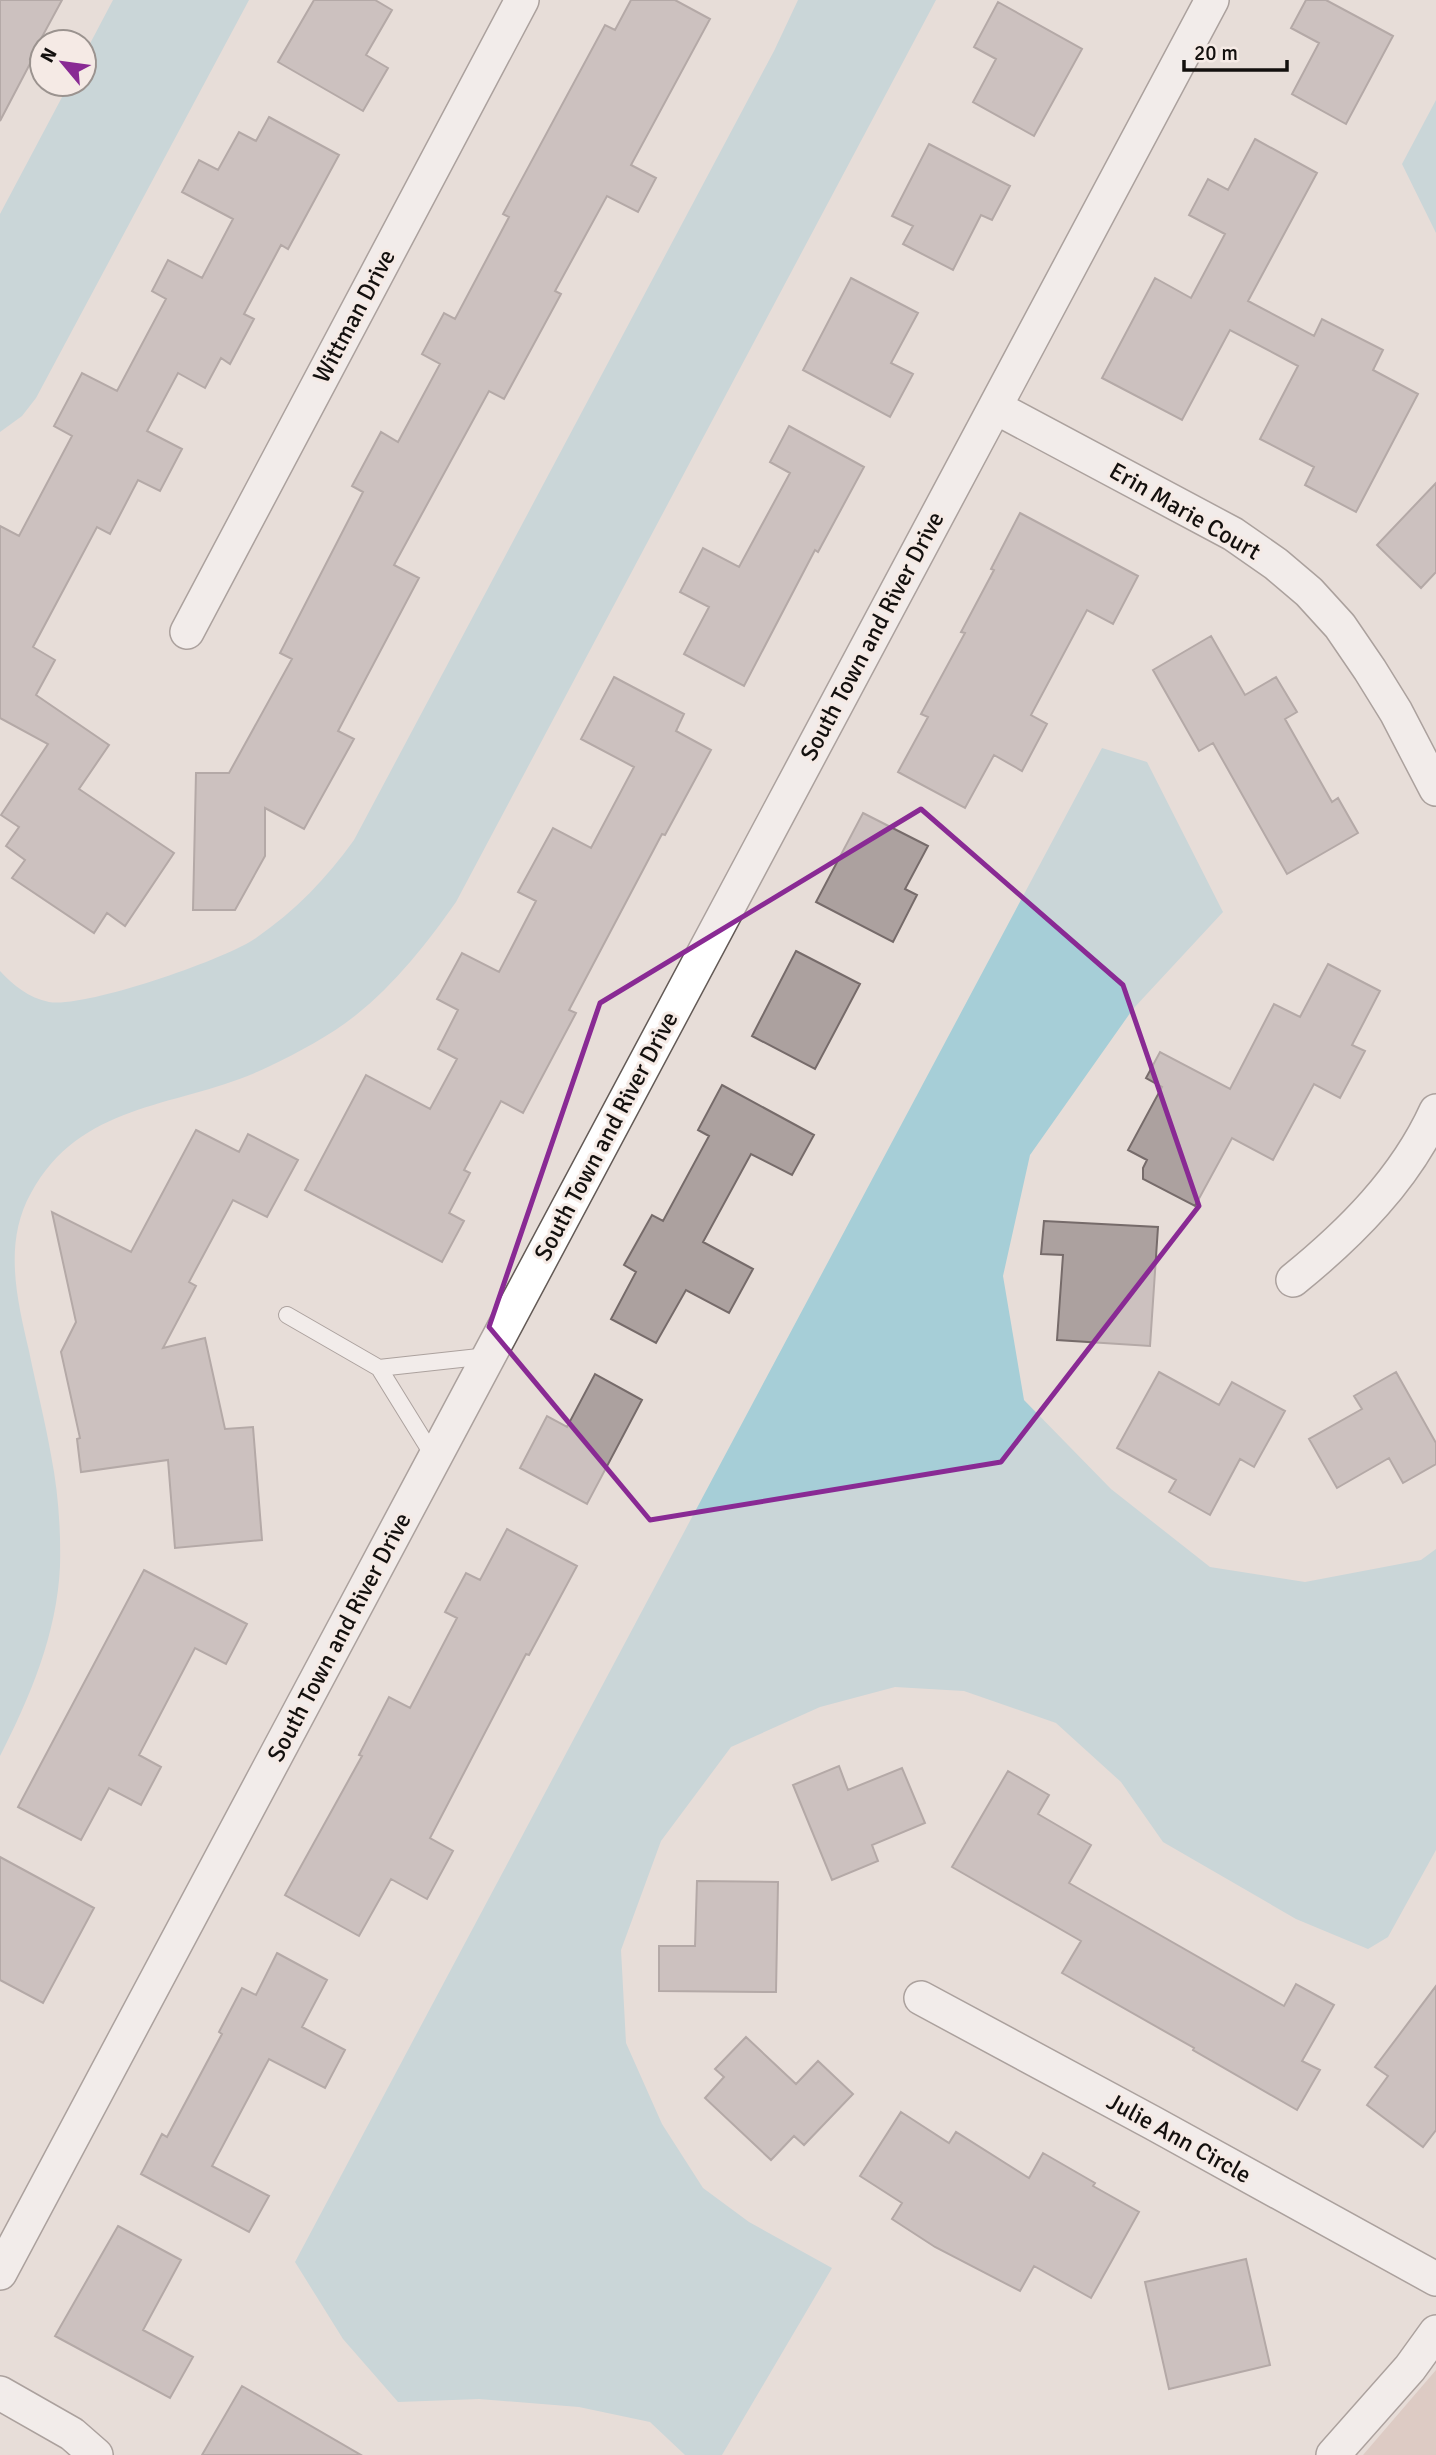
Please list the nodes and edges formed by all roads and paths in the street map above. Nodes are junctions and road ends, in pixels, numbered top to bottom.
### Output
1 (522, 0) edge
2 (1212, 0) edge
3 (995, 407) junction
4 (187, 632) dead end
5 (1436, 789) edge
6 (1436, 1111) edge
7 (1293, 1280) dead end
8 (287, 1315) dead end
9 (488, 1356) junction
10 (379, 1368) junction
11 (434, 1457) junction
12 (921, 1998) dead end
13 (0, 2273) edge
14 (1436, 2279) edge
15 (1436, 2332) edge
16 (0, 2393) edge
17 (96, 2455) edge
18 (1333, 2455) edge

1 - 4 street, Wittman Drive
2 - 3 street, South Town and River Drive
3 - 5 street, Erin Marie Court
3 - 9 street, South Town and River Drive
6 - 7 street
8 - 10 lane
9 - 10 lane
9 - 11 street, South Town and River Drive
10 - 11 lane
11 - 13 street, South Town and River Drive
12 - 14 street, Julie Ann Circle
15 - 18 street
16 - 17 street

